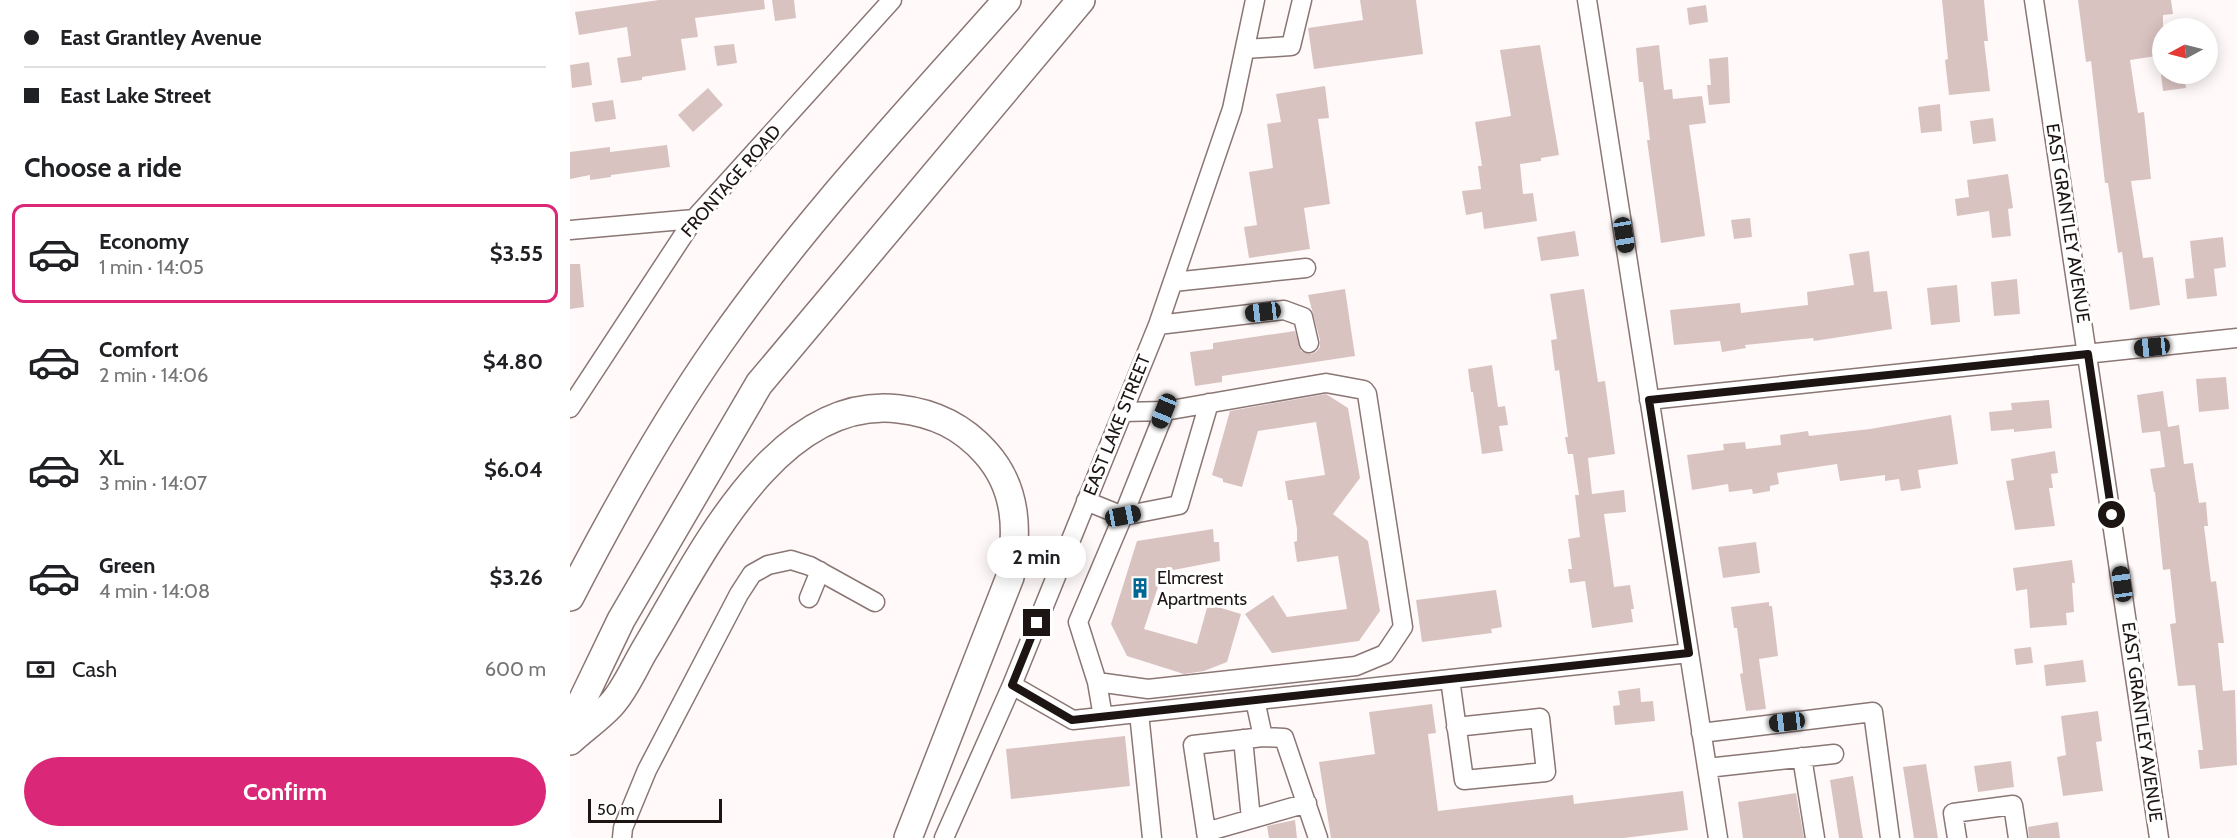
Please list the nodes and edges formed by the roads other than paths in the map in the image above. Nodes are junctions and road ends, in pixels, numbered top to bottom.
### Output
1 (892, 0) edge
2 (1007, 0) edge
3 (1081, 0) edge
4 (1256, 0) edge
5 (1302, 0) edge
6 (1587, 0) edge
7 (2034, 0) edge
8 (1245, 49) junction
9 (694, 219) junction
10 (570, 231) edge
11 (1306, 268) dead end
12 (1173, 282) junction
13 (1158, 325) junction
14 (2237, 338) edge
15 (1309, 343) dead end
16 (2088, 354) junction
17 (1649, 400) junction
18 (1209, 403) junction
19 (570, 408) edge
20 (1164, 411) junction
21 (1123, 412) junction
22 (1086, 501) junction
23 (1123, 516) junction
24 (820, 571) junction
25 (570, 597) edge
26 (809, 598) dead end
27 (875, 602) dead end
28 (1689, 653) junction
29 (1385, 654) junction
30 (1450, 679) junction
31 (1097, 682) junction
32 (1400, 684) junction
33 (1012, 685) junction
34 (1255, 700) junction
35 (1138, 713) junction
36 (1103, 717) junction
37 (570, 726) edge
38 (1456, 727) junction
39 (1701, 733) junction
40 (1263, 737) junction
41 (1243, 739) junction
42 (570, 741) edge
43 (1834, 753) dead end
44 (1802, 757) junction
45 (1707, 768) junction
46 (1307, 803) junction
47 (1251, 819) junction
48 (1206, 835) edge
49 (622, 838) edge
50 (908, 838) edge
51 (944, 838) edge
52 (1152, 838) edge
53 (1318, 838) edge
54 (1718, 838) edge
55 (1815, 838) edge
56 (1890, 838) edge
57 (1957, 838) edge
58 (2018, 838) edge
59 (2159, 838) edge

1 - 9 street, FRONTAGE ROAD
2 - 25 highway
3 - 37 highway
4 - 8 street, EAST LAKE STREET
5 - 8 street
6 - 17 street
7 - 16 street, EAST GRANTLEY AVENUE
8 - 12 street, EAST LAKE STREET
9 - 10 street
9 - 19 street, FRONTAGE ROAD
11 - 12 street
12 - 13 street, EAST LAKE STREET
13 - 15 street
13 - 21 street, EAST LAKE STREET
14 - 16 street
16 - 17 street
16 - 59 street, EAST GRANTLEY AVENUE
17 - 28 street
18 - 20 street
18 - 23 street
18 - 29 street
20 - 21 street
20 - 23 street
21 - 22 street, EAST LAKE STREET
22 - 23 street
22 - 33 street, EAST LAKE STREET
23 - 31 street
24 - 26 street
24 - 27 street
24 - 49 street
28 - 30 street
28 - 39 street
29 - 31 street
29 - 32 street
30 - 32 street
30 - 38 street
31 - 36 street
32 - 34 street
33 - 36 street
33 - 51 street, EAST LAKE STREET
34 - 35 street
34 - 40 street
35 - 36 street
35 - 52 street
38 - 38 street
39 - 45 street
39 - 56 street
40 - 41 street
40 - 46 street
41 - 47 street
41 - 48 street
42 - 50 highway
43 - 44 street
44 - 45 street
44 - 55 street
45 - 54 street
46 - 47 street
46 - 53 street
47 - 48 street
57 - 58 street

